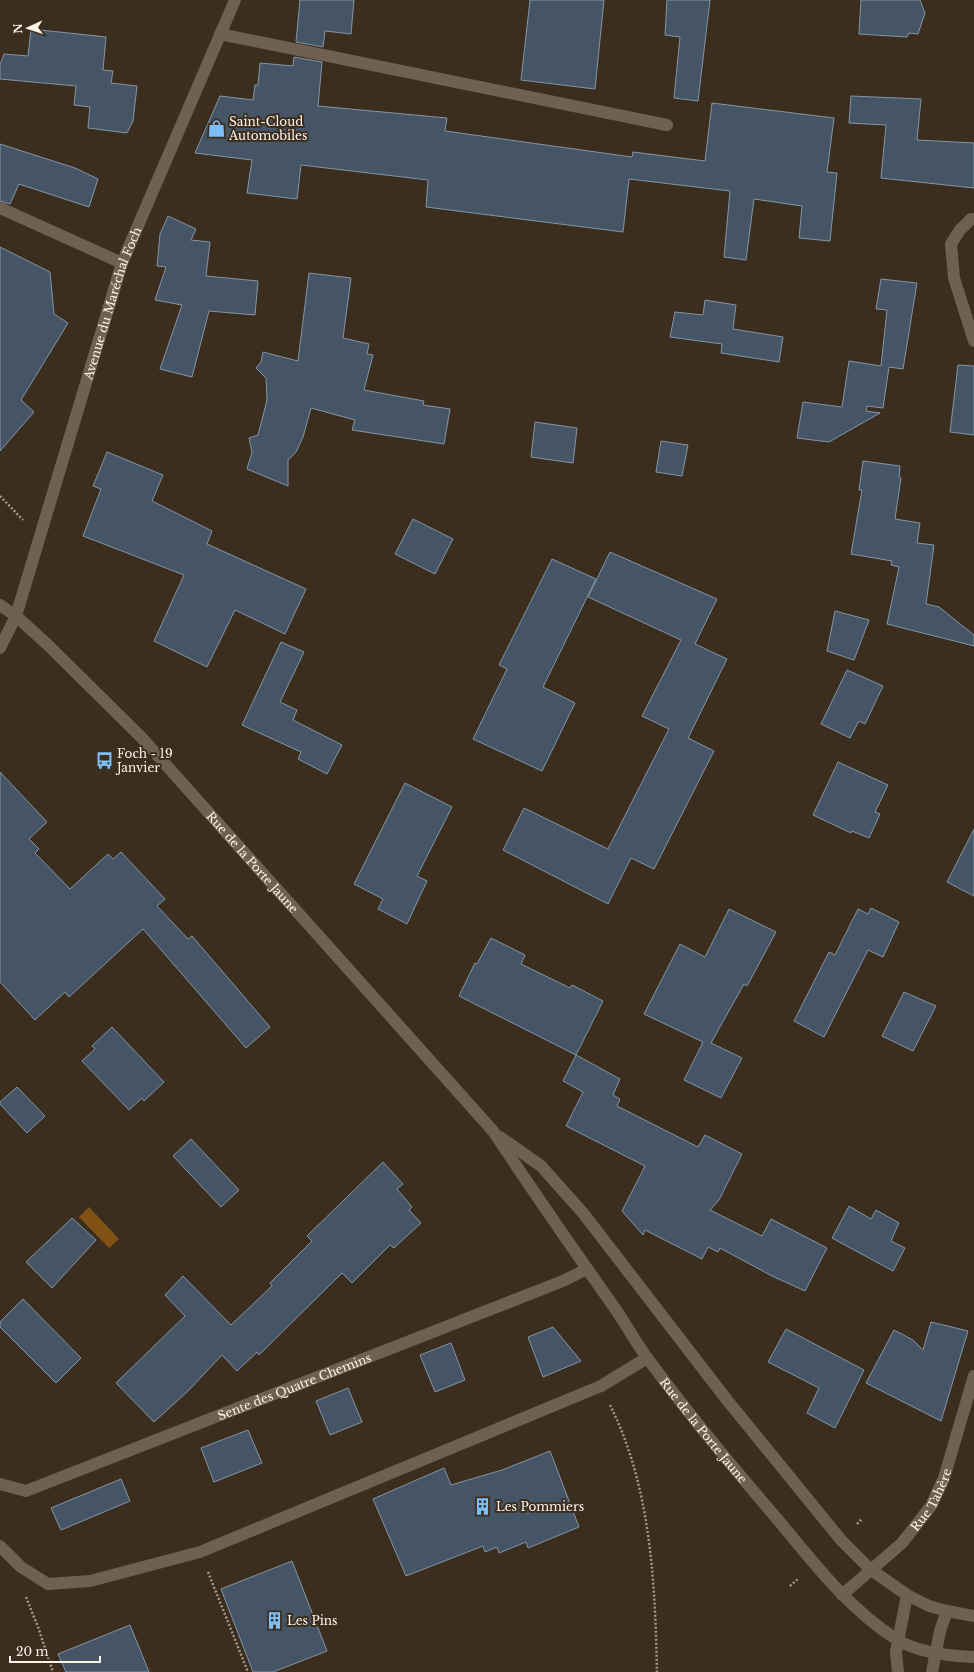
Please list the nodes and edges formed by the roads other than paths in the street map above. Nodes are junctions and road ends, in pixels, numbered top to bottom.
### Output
1 (235, 0) edge
2 (220, 34) junction
3 (667, 125) dead end
4 (0, 208) edge
5 (974, 218) edge
6 (122, 263) junction
7 (974, 341) edge
8 (0, 605) edge
9 (16, 616) junction
10 (0, 648) edge
11 (493, 1131) junction
12 (588, 1269) junction
13 (647, 1358) junction
14 (974, 1376) edge
15 (0, 1484) edge
16 (0, 1546) edge
17 (870, 1569) junction
18 (842, 1595) junction
19 (907, 1595) junction
20 (947, 1611) junction
21 (974, 1616) edge
22 (898, 1640) junction
23 (935, 1653) junction
24 (974, 1657) edge
25 (898, 1672) edge
26 (932, 1672) edge

1 - 2 street, Avenue du Maréchal Foch
2 - 3 street
2 - 6 street, Avenue du Maréchal Foch
4 - 6 street
5 - 7 street
6 - 9 street, Avenue du Maréchal Foch
8 - 9 street, Rue de la Porte Jaune
9 - 10 street, Avenue du Maréchal Foch
9 - 11 street, Rue de la Porte Jaune
11 - 12 street, Rue de la Porte Jaune
11 - 17 street, Rue de la Porte Jaune
12 - 13 street, Rue de la Porte Jaune
12 - 15 street, Sente des Quatre Chemins
13 - 16 street
13 - 18 street, Rue de la Porte Jaune
14 - 17 street, Rue Tahère
17 - 18 street, Rue Tahère
17 - 19 street, Rue de la Porte Jaune
18 - 22 street, Rue de la Porte Jaune
19 - 20 street, Rue de la Porte Jaune
19 - 22 street
20 - 21 street, Rue de la Porte Jaune
20 - 23 street
22 - 23 street, Rue de la Porte Jaune
22 - 25 street
23 - 24 street, Rue de la Porte Jaune
23 - 26 street

